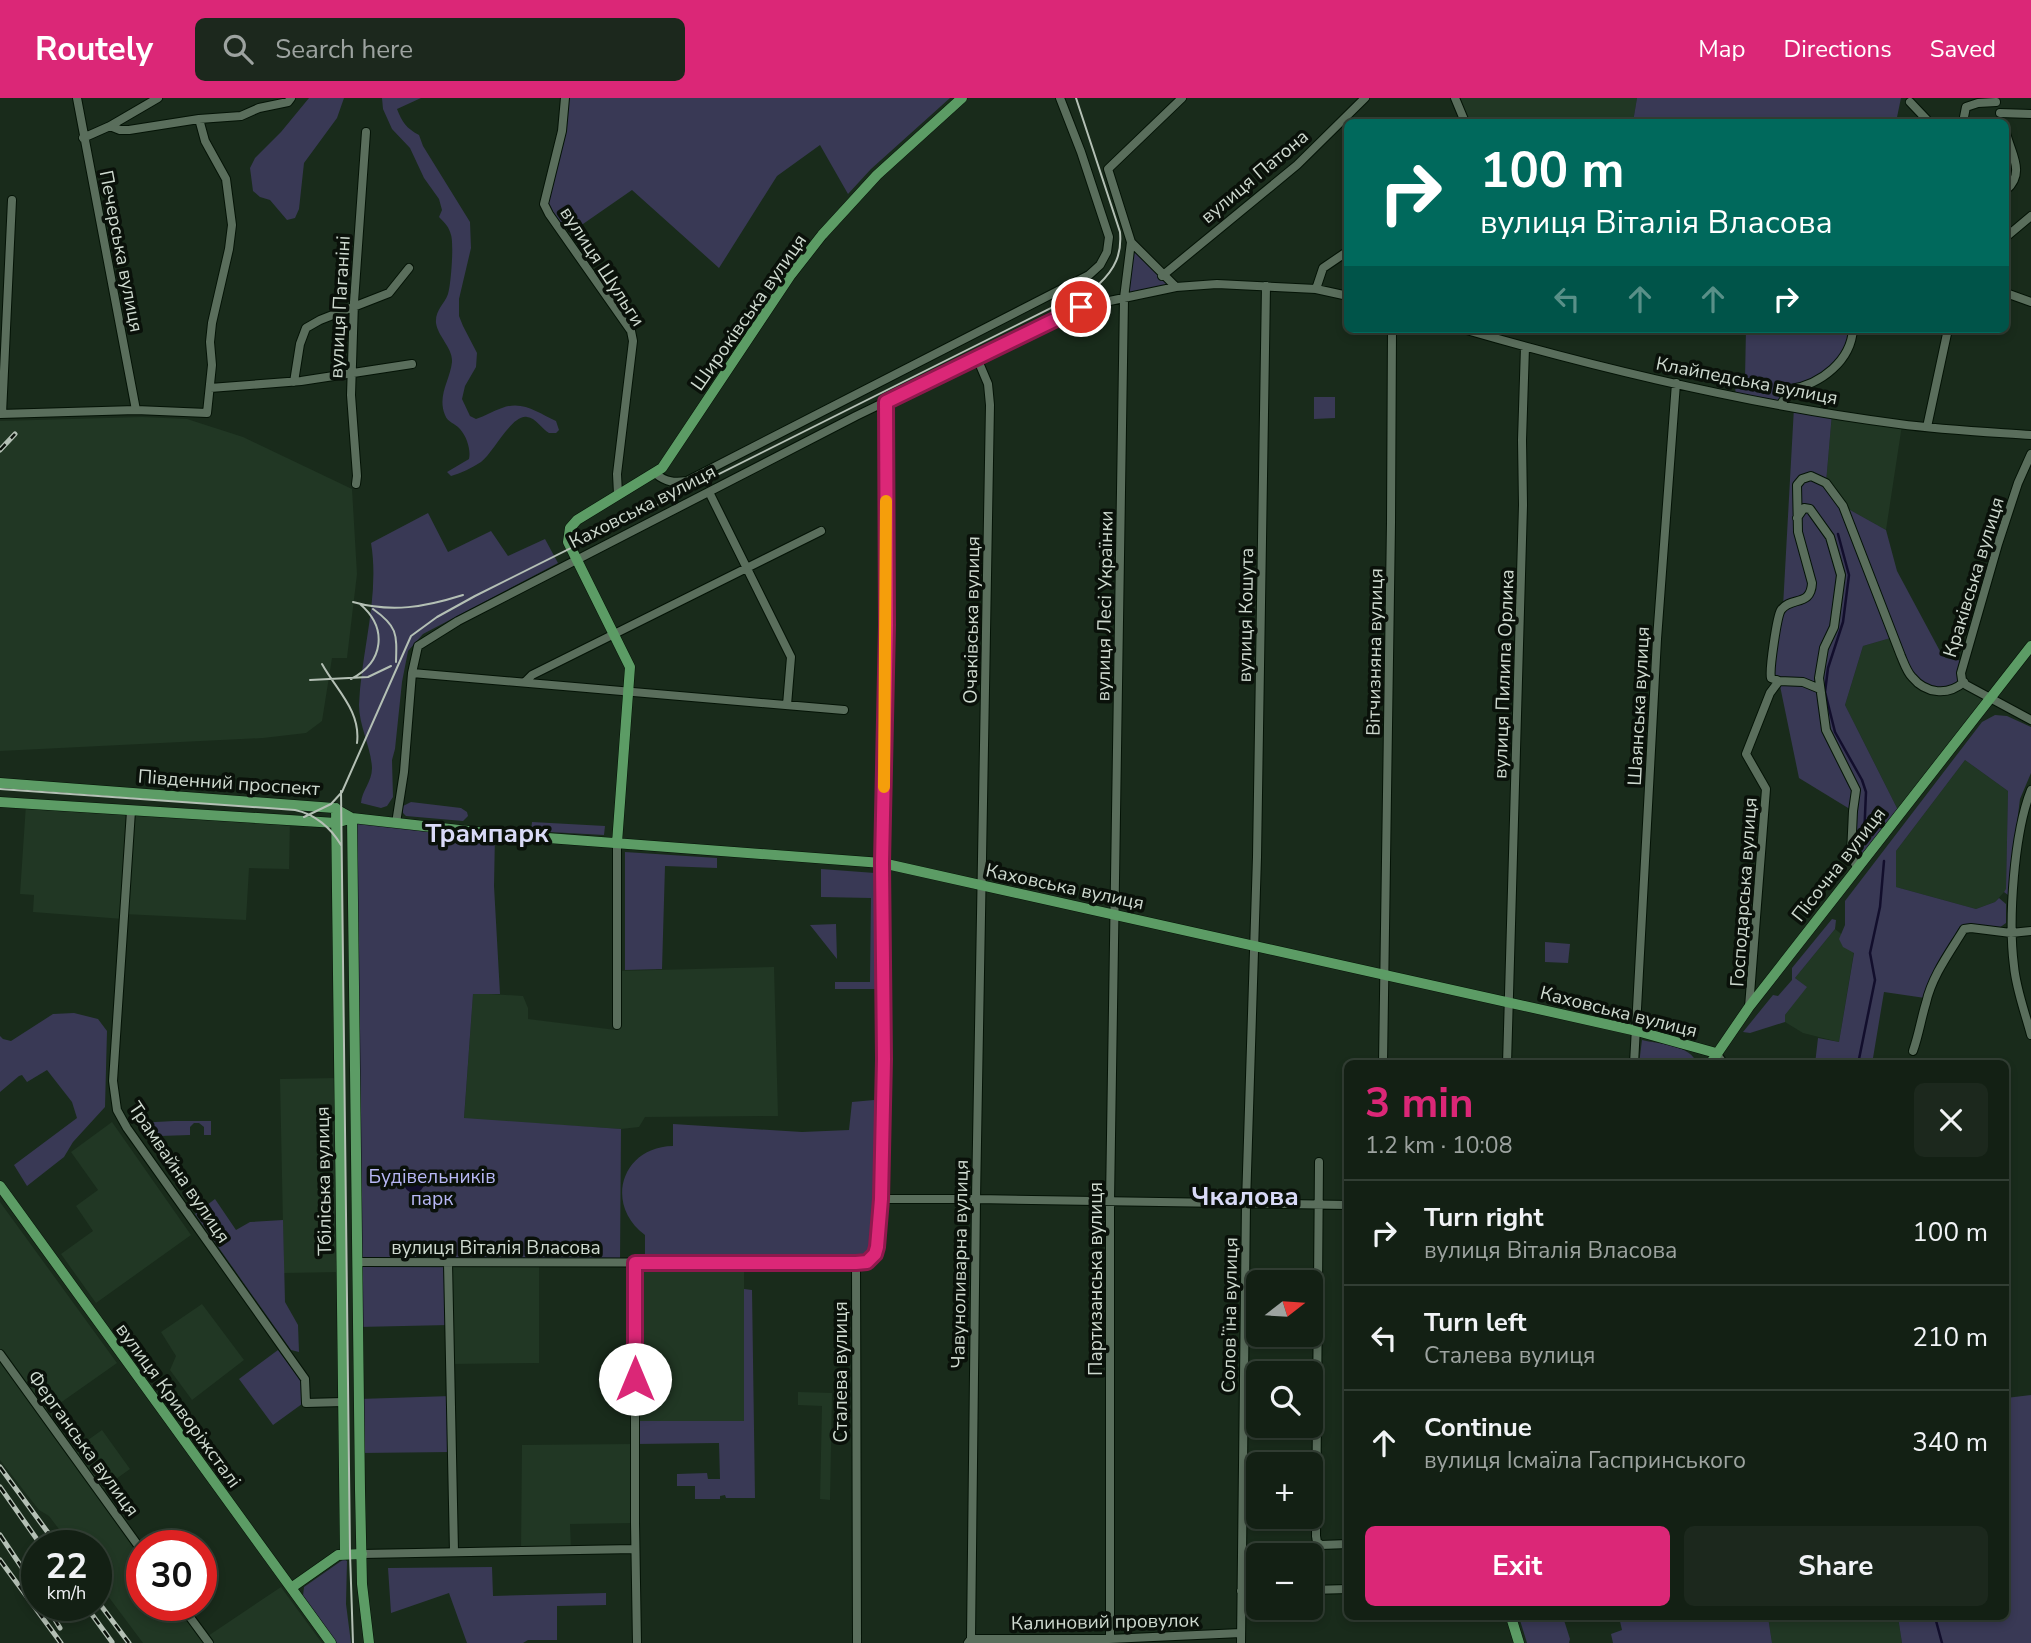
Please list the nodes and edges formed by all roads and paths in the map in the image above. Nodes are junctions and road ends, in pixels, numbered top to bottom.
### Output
1 (76, 98) edge
2 (158, 98) edge
3 (291, 98) edge
4 (565, 98) edge
5 (962, 98) edge
6 (1060, 98) edge
7 (1182, 98) edge
8 (1364, 98) edge
9 (1455, 98) edge
10 (1996, 100) edge
11 (1910, 102) dead end
12 (2031, 114) edge
13 (2001, 118) edge
14 (199, 119) junction
15 (1464, 119) edge
16 (1926, 119) edge
17 (1964, 119) edge
18 (110, 126) junction
19 (366, 132) dead end
20 (83, 138) junction
21 (2009, 143) edge
22 (2009, 187) edge
23 (12, 200) dead end
24 (2031, 216) edge
25 (2009, 234) edge
26 (1130, 242) junction
27 (1344, 254) edge
28 (410, 268) dead end
29 (1162, 276) junction
30 (1266, 286) junction
31 (1176, 287) junction
32 (1316, 289) junction
33 (2009, 294) edge
34 (1344, 295) edge
35 (1124, 298) junction
36 (2031, 302) edge
37 (353, 308) junction
38 (1392, 333) edge
39 (1477, 333) edge
40 (1853, 333) edge
41 (1947, 333) edge
42 (1525, 347) junction
43 (977, 358) junction
44 (412, 364) dead end
45 (351, 375) junction
46 (294, 382) junction
47 (1676, 383) junction
48 (210, 388) junction
49 (886, 402) junction
50 (1781, 404) junction
51 (136, 410) junction
52 (1, 414) edge
53 (1927, 427) junction
54 (2031, 435) edge
55 (2031, 454) edge
56 (656, 474) junction
57 (356, 484) dead end
58 (709, 492) junction
59 (618, 494) junction
60 (1797, 519) junction
61 (821, 531) dead end
62 (576, 559) junction
63 (747, 569) junction
64 (615, 635) junction
65 (2031, 646) edge
66 (412, 673) junction
67 (1779, 681) junction
68 (525, 682) junction
69 (1964, 682) junction
70 (1820, 689) junction
71 (629, 690) junction
72 (1989, 698) junction
73 (787, 705) junction
74 (844, 710) dead end
75 (2031, 720) edge
76 (0, 783) edge
77 (2031, 790) edge
78 (0, 802) edge
79 (336, 808) junction
80 (131, 811) junction
81 (352, 818) junction
82 (336, 823) junction
83 (396, 823) junction
84 (617, 843) junction
85 (882, 863) junction
86 (1857, 868) junction
87 (981, 886) junction
88 (1114, 915) junction
89 (2031, 931) edge
90 (2011, 933) junction
91 (1254, 945) junction
92 (1385, 975) junction
93 (1508, 1003) junction
94 (1749, 1007) junction
95 (2030, 1024) edge
96 (617, 1026) dead end
97 (1637, 1031) junction
98 (2031, 1035) edge
99 (1913, 1051) dead end
100 (1716, 1053) junction
101 (1383, 1060) edge
102 (1507, 1060) edge
103 (1634, 1060) edge
104 (1712, 1060) edge
105 (1721, 1060) edge
106 (1319, 1162) dead end
107 (0, 1186) edge
108 (881, 1199) junction
109 (975, 1199) junction
110 (1110, 1201) junction
111 (1246, 1203) junction
112 (1319, 1205) junction
113 (1344, 1205) edge
114 (357, 1262) junction
115 (448, 1262) junction
116 (635, 1263) junction
117 (856, 1263) junction
118 (0, 1354) edge
119 (342, 1402) junction
120 (128, 1530) edge
121 (1344, 1544) edge
122 (635, 1549) junction
123 (454, 1552) junction
124 (345, 1553) junction
125 (362, 1553) junction
126 (291, 1588) junction
127 (1344, 1589) edge
128 (1323, 1590) edge
129 (1241, 1591) junction
130 (1246, 1591) edge
131 (1512, 1620) edge
132 (193, 1621) edge
133 (1241, 1638) edge
134 (1175, 1639) edge
135 (970, 1641) edge
136 (1044, 1641) edge
137 (1109, 1641) edge
138 (209, 1643) edge
139 (331, 1643) edge
140 (369, 1643) edge
141 (637, 1643) edge
142 (857, 1643) edge
143 (1519, 1643) edge

1 - 20 street, Печерська вулиця
2 - 18 street
3 - 14 street
4 - 59 street, вулиця Шульги
5 - 56 main road, Широківська вулиця
6 - 56 street
7 - 26 street
8 - 29 street, вулиця Патона
9 - 15 street
10 - 13 street
10 - 17 street
11 - 16 street
12 - 13 street
14 - 18 street
14 - 48 street
18 - 20 street
19 - 37 street, вулиця Паганіні
20 - 51 street, Печерська вулиця
21 - 22 street
23 - 52 street
24 - 25 street
26 - 29 street
26 - 35 street, вулиця Лесі Українки
27 - 32 street
28 - 37 street
29 - 31 street
30 - 31 street
30 - 32 street
30 - 91 street, вулиця Кошута
31 - 35 street
32 - 34 street
33 - 36 street
35 - 43 street, Каховська вулиця
35 - 88 street, вулиця Лесі Українки
37 - 45 street, вулиця Паганіні
37 - 46 street
38 - 92 street, Вітчизняна вулиця
39 - 42 street, Клайпедська вулиця
40 - 50 street
41 - 53 street
42 - 47 street, Клайпедська вулиця
42 - 93 street, вулиця Пилипа Орлика
43 - 49 street, Каховська вулиця
43 - 87 street, Очаківська вулиця
44 - 45 street
45 - 46 street
45 - 57 street, вулиця Паганіні
46 - 48 street
47 - 50 street, Клайпедська вулиця
47 - 97 street, Шаянська вулиця
48 - 51 street
49 - 58 street, Каховська вулиця
49 - 85 street
50 - 53 street, Клайпедська вулиця
51 - 52 street
53 - 54 street, Клайпедська вулиця
55 - 69 street, Краківська вулиця
56 - 59 main road, Широківська вулиця
58 - 62 street, Каховська вулиця
58 - 63 street
59 - 62 main road, Широківська вулиця
60 - 67 street
60 - 69 street
60 - 70 street
61 - 63 street
62 - 64 main road
62 - 66 street, Каховська вулиця
63 - 64 street
63 - 73 street
64 - 68 street
64 - 71 main road
65 - 72 main road, Пісочна вулиця
66 - 68 street
66 - 83 street, Каховська вулиця
67 - 70 street
67 - 94 street, Господарська вулиця
68 - 71 street
69 - 72 street, Краківська вулиця
70 - 86 street
71 - 73 street
71 - 84 main road
72 - 75 street, Краківська вулиця
72 - 86 main road, Пісочна вулиця
73 - 74 street
76 - 79 main road, Південний проспект
77 - 90 street
78 - 80 main road, Південний проспект
79 - 81 main road, Південний проспект
79 - 82 main road, Тбіліська вулиця
80 - 82 main road, Південний проспект
80 - 119 street, Трамвайна вулиця
81 - 82 main road, Південний проспект
81 - 83 main road, Каховська вулиця
81 - 114 main road, Тбіліська вулиця
82 - 119 main road, Тбіліська вулиця
83 - 84 main road, Каховська вулиця
84 - 85 main road, Каховська вулиця
84 - 96 street
85 - 87 main road, Каховська вулиця
85 - 108 street
86 - 94 main road, Пісочна вулиця
87 - 88 main road, Каховська вулиця
87 - 109 street, Чавуноливарна вулиця
88 - 91 main road, Каховська вулиця
88 - 110 street, Партизанська вулиця
89 - 90 street
90 - 95 street
90 - 99 street
91 - 92 main road, Каховська вулиця
91 - 111 street, Соловʼїна вулиця
92 - 93 main road, Каховська вулиця
92 - 101 street, Вітчизняна вулиця
93 - 97 main road, Каховська вулиця
93 - 102 street, вулиця Пилипа Орлика
94 - 100 main road, Пісочна вулиця
95 - 98 street
97 - 100 main road, Каховська вулиця
97 - 103 street, Шаянська вулиця
100 - 104 main road, Пісочна вулиця
100 - 105 street
106 - 112 street
107 - 126 main road, вулиця Криворіжсталі
108 - 109 street
108 - 117 street
109 - 110 street
109 - 135 street, Чавуноливарна вулиця
110 - 111 street
110 - 137 street, Партизанська вулиця
111 - 112 street
111 - 129 street, Соловʼїна вулиця
112 - 113 street
112 - 121 street
114 - 115 street, вулиця Віталія Власова
114 - 125 main road, Тбіліська вулиця
115 - 116 street, вулиця Віталія Власова
115 - 123 street
116 - 117 street, вулиця Віталія Власова
116 - 122 street
117 - 142 street, Сталева вулиця
118 - 120 street, Ферганська вулиця
119 - 124 main road, Тбіліська вулиця
122 - 123 street
122 - 141 street
123 - 125 street
124 - 125 main road
124 - 126 main road
125 - 140 main road
126 - 139 main road, вулиця Криворіжсталі
127 - 128 street
129 - 130 street
129 - 133 street, Соловʼїна вулиця
131 - 143 main road
132 - 138 street
133 - 134 street, Калиновий провулок
134 - 137 street, Калиновий провулок
135 - 136 street, Калиновий провулок
136 - 137 street, Калиновий провулок

